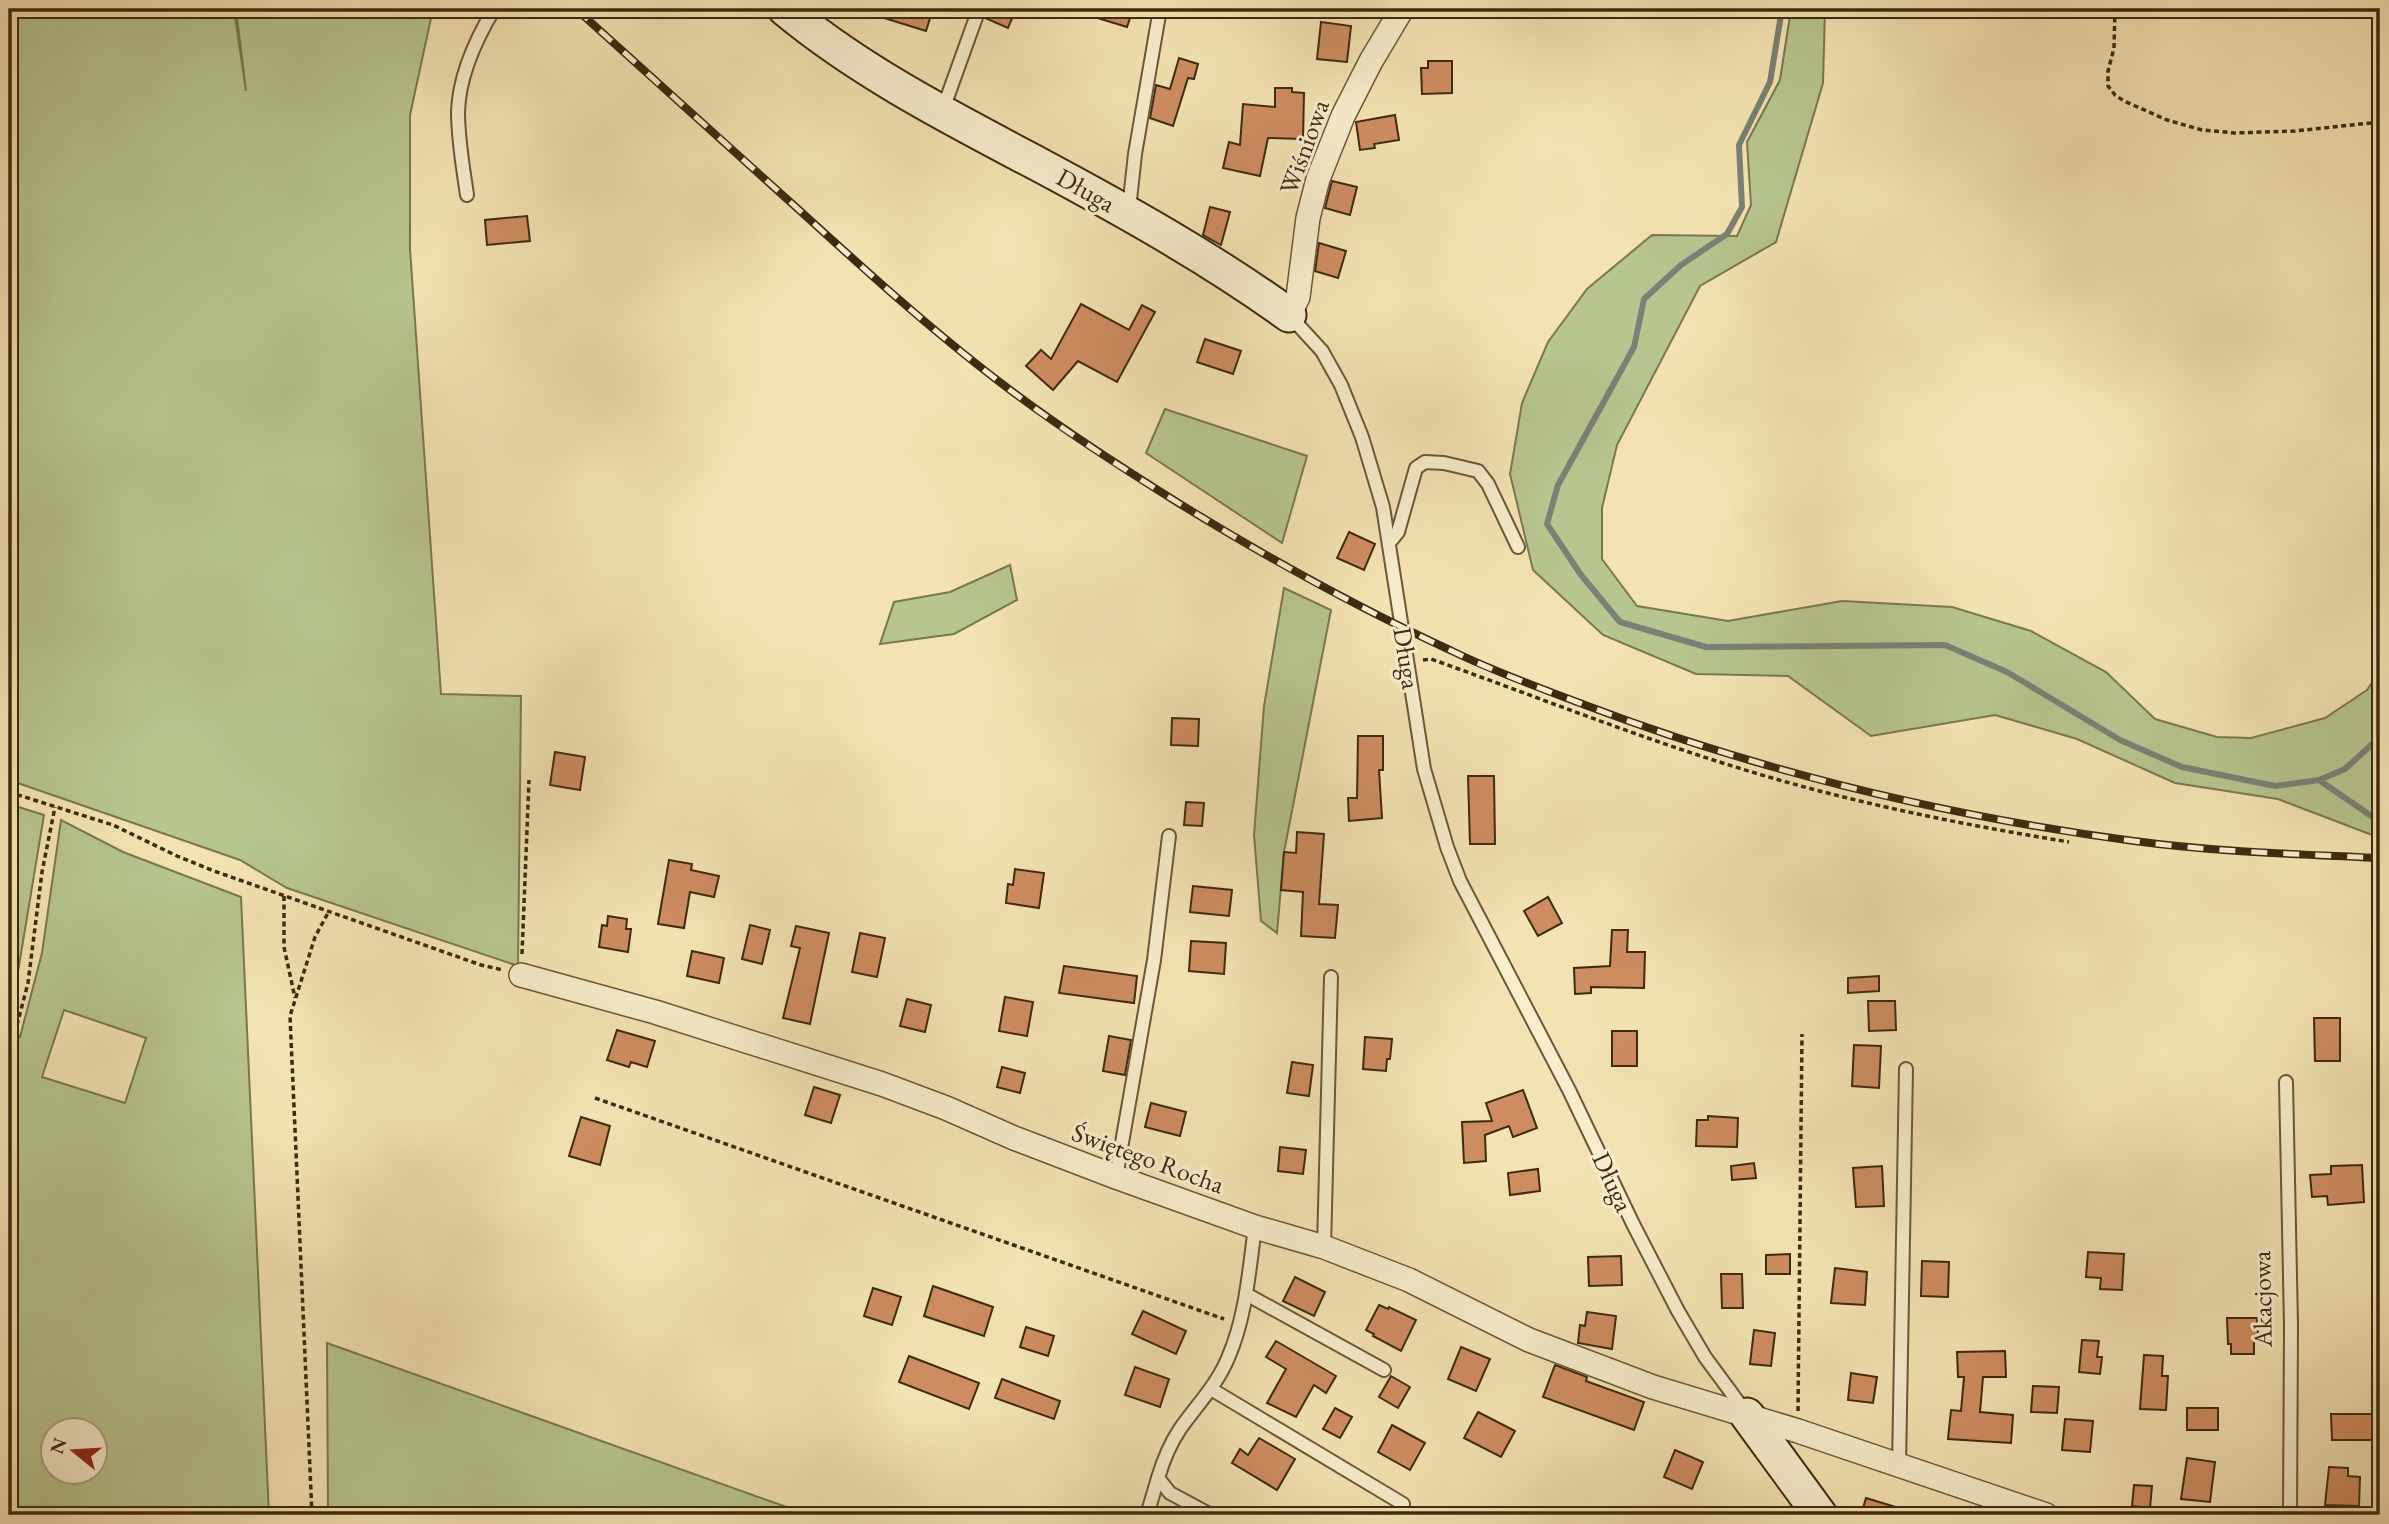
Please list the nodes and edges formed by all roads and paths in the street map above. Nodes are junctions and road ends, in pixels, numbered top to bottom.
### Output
1 (494, 9) edge
2 (785, 9) edge
3 (979, 9) edge
4 (1160, 9) edge
5 (1402, 9) edge
6 (2115, 9) edge
7 (942, 112) junction
8 (2380, 122) edge
9 (467, 195) dead end
10 (1129, 213) junction
11 (1289, 315) junction
12 (1388, 543) junction
13 (1518, 547) dead end
14 (1408, 661) junction
15 (529, 780) dead end
16 (9, 792) edge
17 (55, 807) junction
18 (1169, 836) dead end
19 (2069, 842) dead end
20 (284, 896) junction
21 (329, 911) junction
22 (521, 975) junction
23 (1331, 977) dead end
24 (295, 1000) junction
25 (17, 1025) dead end
26 (1802, 1034) dead end
27 (1906, 1069) dead end
28 (2286, 1082) dead end
29 (595, 1098) dead end
30 (1116, 1177) junction
31 (1255, 1227) junction
32 (1324, 1247) junction
33 (1246, 1294) junction
34 (1240, 1325) junction
35 (1384, 1370) dead end
36 (1211, 1389) junction
37 (1747, 1415) junction
38 (1798, 1431) junction
39 (1899, 1466) junction
40 (1158, 1478) junction
41 (1403, 1504) dead end
42 (310, 1515) edge
43 (1147, 1515) edge
44 (1211, 1515) edge
45 (1820, 1515) edge
46 (2046, 1515) edge
47 (2290, 1515) edge

1 - 9 lane
2 - 7 street, Długa
3 - 7 lane
4 - 10 lane
5 - 11 street, Wiśniowa
6 - 8 path
7 - 10 street, Długa
10 - 11 street, Długa
11 - 12 lane, Długa
12 - 13 lane
12 - 14 lane, Długa
14 - 19 path
14 - 37 lane, Długa
15 - 22 path
16 - 17 path
17 - 20 path
17 - 25 path
18 - 30 lane
20 - 21 path
20 - 24 path
21 - 22 path
21 - 24 path
22 - 30 street, Świętego Rocha
23 - 32 lane
24 - 42 path
26 - 38 path
27 - 39 lane
28 - 47 lane, Akacjowa
29 - 34 path
30 - 31 street, Świętego Rocha
31 - 32 street, Świętego Rocha
31 - 33 lane
32 - 37 street, Świętego Rocha
33 - 34 lane
33 - 35 lane
34 - 36 lane
36 - 40 lane
36 - 41 lane
37 - 38 street
37 - 45 street, Długa
38 - 39 street
39 - 46 street
40 - 43 lane
40 - 44 lane

